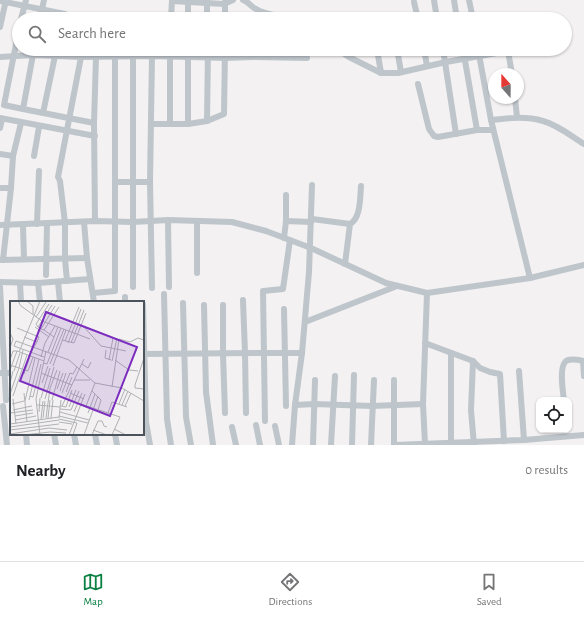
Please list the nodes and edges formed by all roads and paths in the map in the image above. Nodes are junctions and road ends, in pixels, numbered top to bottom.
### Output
1 (44, 0) edge
2 (172, 0) edge
3 (233, 0) edge
4 (243, 0) edge
5 (434, 0) edge
6 (454, 0) edge
7 (469, 0) edge
8 (4, 1) edge
9 (188, 1) edge
10 (207, 2) edge
11 (225, 2) edge
12 (414, 2) dead end
13 (25, 3) edge
14 (42, 10) junction
15 (54, 12) edge
16 (171, 12) edge
17 (188, 12) edge
18 (261, 12) edge
19 (416, 12) edge
20 (436, 12) edge
21 (456, 12) edge
22 (472, 12) edge
23 (0, 27) edge
24 (13, 56) joint
25 (32, 56) edge
26 (55, 56) joint
27 (115, 56) junction
28 (133, 56) junction
29 (152, 56) junction
30 (170, 56) junction
31 (348, 56) edge
32 (378, 56) edge
33 (398, 56) edge
34 (425, 56) edge
35 (445, 56) edge
36 (464, 56) edge
37 (485, 56) edge
38 (509, 56) edge
39 (0, 57) edge
40 (81, 57) junction
41 (96, 57) junction
42 (188, 57) junction
43 (208, 57) junction
44 (480, 57) junction
45 (225, 58) junction
46 (307, 58) dead end
47 (465, 59) junction
48 (446, 62) junction
49 (427, 66) junction
50 (511, 68) edge
51 (401, 72) junction
52 (381, 73) junction
53 (418, 84) dead end
54 (516, 104) edge
55 (2, 105) edge
56 (23, 109) junction
57 (43, 113) junction
58 (517, 117) junction
59 (69, 118) junction
60 (1, 119) edge
61 (491, 120) junction
62 (207, 121) junction
63 (21, 123) junction
64 (94, 123) junction
65 (151, 124) junction
66 (170, 124) junction
67 (188, 124) junction
68 (39, 127) junction
69 (0, 128) edge
70 (477, 130) junction
71 (493, 130) junction
72 (66, 132) junction
73 (456, 134) junction
74 (95, 136) junction
75 (584, 144) edge
76 (0, 154) edge
77 (13, 156) junction
78 (34, 156) dead end
79 (39, 171) dead end
80 (115, 182) junction
81 (134, 182) junction
82 (150, 182) junction
83 (312, 185) dead end
84 (361, 186) dead end
85 (0, 188) edge
86 (11, 188) junction
87 (286, 195) dead end
88 (168, 220) junction
89 (311, 220) junction
90 (95, 221) junction
91 (151, 221) junction
92 (197, 221) junction
93 (286, 221) junction
94 (84, 222) junction
95 (115, 222) junction
96 (133, 222) junction
97 (65, 223) junction
98 (37, 224) junction
99 (47, 224) junction
100 (350, 224) junction
101 (0, 225) edge
102 (8, 225) junction
103 (23, 225) junction
104 (287, 239) junction
105 (311, 248) junction
106 (87, 258) junction
107 (24, 259) junction
108 (46, 259) junction
109 (65, 259) junction
110 (1, 260) edge
111 (346, 264) junction
112 (584, 265) edge
113 (197, 273) dead end
114 (46, 276) dead end
115 (530, 278) junction
116 (90, 279) junction
117 (67, 281) junction
118 (0, 282) edge
119 (58, 282) junction
120 (20, 283) junction
121 (38, 283) junction
122 (397, 286) junction
123 (0, 287) edge
124 (133, 287) dead end
125 (169, 287) dead end
126 (152, 288) dead end
127 (93, 292) junction
128 (427, 293) junction
129 (164, 294) dead end
130 (243, 300) dead end
131 (21, 301) edge
132 (40, 301) edge
133 (60, 301) edge
134 (94, 301) edge
135 (183, 303) dead end
136 (204, 304) dead end
137 (223, 305) dead end
138 (284, 309) dead end
139 (305, 322) junction
140 (425, 344) junction
141 (245, 353) junction
142 (264, 353) junction
143 (284, 353) junction
144 (451, 353) junction
145 (144, 354) edge
146 (165, 354) junction
147 (185, 354) junction
148 (205, 354) junction
149 (223, 354) junction
150 (302, 354) junction
151 (584, 360) edge
152 (473, 361) junction
153 (519, 371) dead end
154 (5, 373) edge
155 (354, 375) dead end
156 (335, 376) dead end
157 (584, 376) edge
158 (315, 380) dead end
159 (374, 380) dead end
160 (394, 380) dead end
161 (564, 397) edge
162 (6, 400) dead end
163 (314, 404) junction
164 (334, 404) junction
165 (423, 404) junction
166 (295, 405) junction
167 (353, 405) junction
168 (394, 405) junction
169 (3, 406) dead end
170 (286, 406) dead end
171 (372, 406) junction
172 (225, 413) dead end
173 (246, 414) dead end
174 (265, 421) dead end
175 (256, 425) dead end
176 (232, 426) dead end
177 (275, 426) dead end
178 (566, 433) edge
179 (26, 435) edge
180 (54, 435) edge
181 (74, 435) edge
182 (95, 435) edge
183 (115, 435) edge
184 (584, 435) edge
185 (524, 440) junction
186 (504, 441) junction
187 (412, 444) edge
188 (425, 444) edge
189 (451, 444) edge
190 (474, 444) edge
191 (7, 445) edge
192 (27, 445) edge
193 (56, 445) edge
194 (76, 445) edge
195 (97, 445) edge
196 (117, 445) edge
197 (150, 445) edge
198 (170, 445) edge
199 (191, 445) edge
200 (213, 445) edge
201 (236, 445) edge
202 (260, 445) edge
203 (279, 445) edge
204 (292, 445) edge
205 (313, 445) edge
206 (331, 445) edge
207 (352, 445) edge
208 (371, 445) edge
209 (394, 445) edge

1 - 14 street
2 - 9 street
2 - 16 street
3 - 11 street
4 - 18 street
5 - 20 street
6 - 21 street
7 - 22 street
8 - 13 street
8 - 23 street
9 - 10 street
9 - 17 street
10 - 11 street
12 - 19 street
13 - 14 street
14 - 15 street
24 - 39 street
24 - 55 street
25 - 56 street
26 - 40 street
26 - 57 street
27 - 28 street
27 - 41 street
27 - 80 street
28 - 29 street
28 - 81 street
29 - 30 street
29 - 65 street
30 - 42 street
30 - 66 street
31 - 52 street
32 - 52 street
33 - 51 street
34 - 49 street
35 - 48 street
36 - 47 street
37 - 44 street
38 - 50 street
40 - 41 street
40 - 59 street
41 - 64 street
42 - 43 street
42 - 67 street
43 - 45 street
43 - 62 street
44 - 47 street
44 - 61 street
45 - 46 street
45 - 62 street
47 - 48 street
47 - 70 street
48 - 49 street
48 - 73 street
49 - 51 street
51 - 52 street
53 - 73 street
54 - 58 street
55 - 56 street
56 - 57 street
57 - 59 street
58 - 61 street
58 - 75 street
59 - 64 street
59 - 72 street
60 - 63 street
60 - 69 street
61 - 71 street
62 - 67 street
63 - 68 street
63 - 77 street
64 - 74 street
65 - 66 street
65 - 82 street
66 - 67 street
68 - 72 street
68 - 78 street
70 - 71 street
70 - 73 street
71 - 115 street
72 - 74 street
72 - 97 street
74 - 90 street
76 - 77 street
77 - 86 street
79 - 98 street
80 - 81 street
80 - 95 street
81 - 82 street
81 - 96 street
82 - 91 street
83 - 89 street
84 - 100 street
85 - 86 street
86 - 102 street
87 - 93 street
88 - 91 street
88 - 92 street
88 - 125 street
89 - 93 street
89 - 100 street
89 - 105 street
90 - 94 street
90 - 95 street
91 - 96 street
91 - 126 street
92 - 104 street
92 - 113 street
93 - 104 street
94 - 97 street
94 - 106 street
95 - 96 street
95 - 127 street
96 - 124 street
97 - 99 street
97 - 109 street
98 - 99 street
98 - 103 street
99 - 108 street
100 - 111 street
101 - 102 street
102 - 103 street
102 - 110 street
103 - 107 street
104 - 105 street
104 - 142 street
105 - 111 street
105 - 139 street
106 - 109 street
106 - 116 street
107 - 108 street
107 - 110 street
108 - 109 street
108 - 114 street
109 - 117 street
111 - 122 street
112 - 115 street
115 - 128 street
116 - 117 street
116 - 127 street
117 - 119 street
118 - 120 street
119 - 121 street
119 - 133 street
120 - 121 street
120 - 131 street
121 - 132 street
122 - 128 street
122 - 139 street
123 - 154 street
127 - 134 street
128 - 140 street
129 - 146 street
130 - 141 street
135 - 147 street
136 - 148 street
137 - 149 street
138 - 143 street
139 - 150 street
140 - 144 street
140 - 165 street
141 - 142 street
141 - 149 street
141 - 173 street
142 - 143 street
142 - 174 street
143 - 150 street
143 - 170 street
144 - 152 street
144 - 189 street
145 - 146 street
145 - 197 street
146 - 147 street
146 - 198 street
147 - 148 street
147 - 199 street
148 - 149 street
148 - 200 street
149 - 172 street
150 - 166 street
151 - 157 street
151 - 161 street
152 - 186 street
152 - 190 street
153 - 185 street
154 - 162 street
155 - 167 street
156 - 164 street
158 - 163 street
159 - 171 street
160 - 168 street
163 - 164 street
163 - 166 street
163 - 205 street
164 - 167 street
164 - 206 street
165 - 168 street
165 - 188 street
166 - 204 street
167 - 171 street
167 - 207 street
168 - 171 street
168 - 209 street
169 - 191 street
171 - 208 street
175 - 202 street
176 - 201 street
177 - 203 street
178 - 184 street
178 - 185 street
179 - 192 street
180 - 193 street
181 - 194 street
182 - 195 street
183 - 196 street
185 - 186 street
186 - 190 street
187 - 188 street
187 - 209 street
188 - 189 street
189 - 190 street

